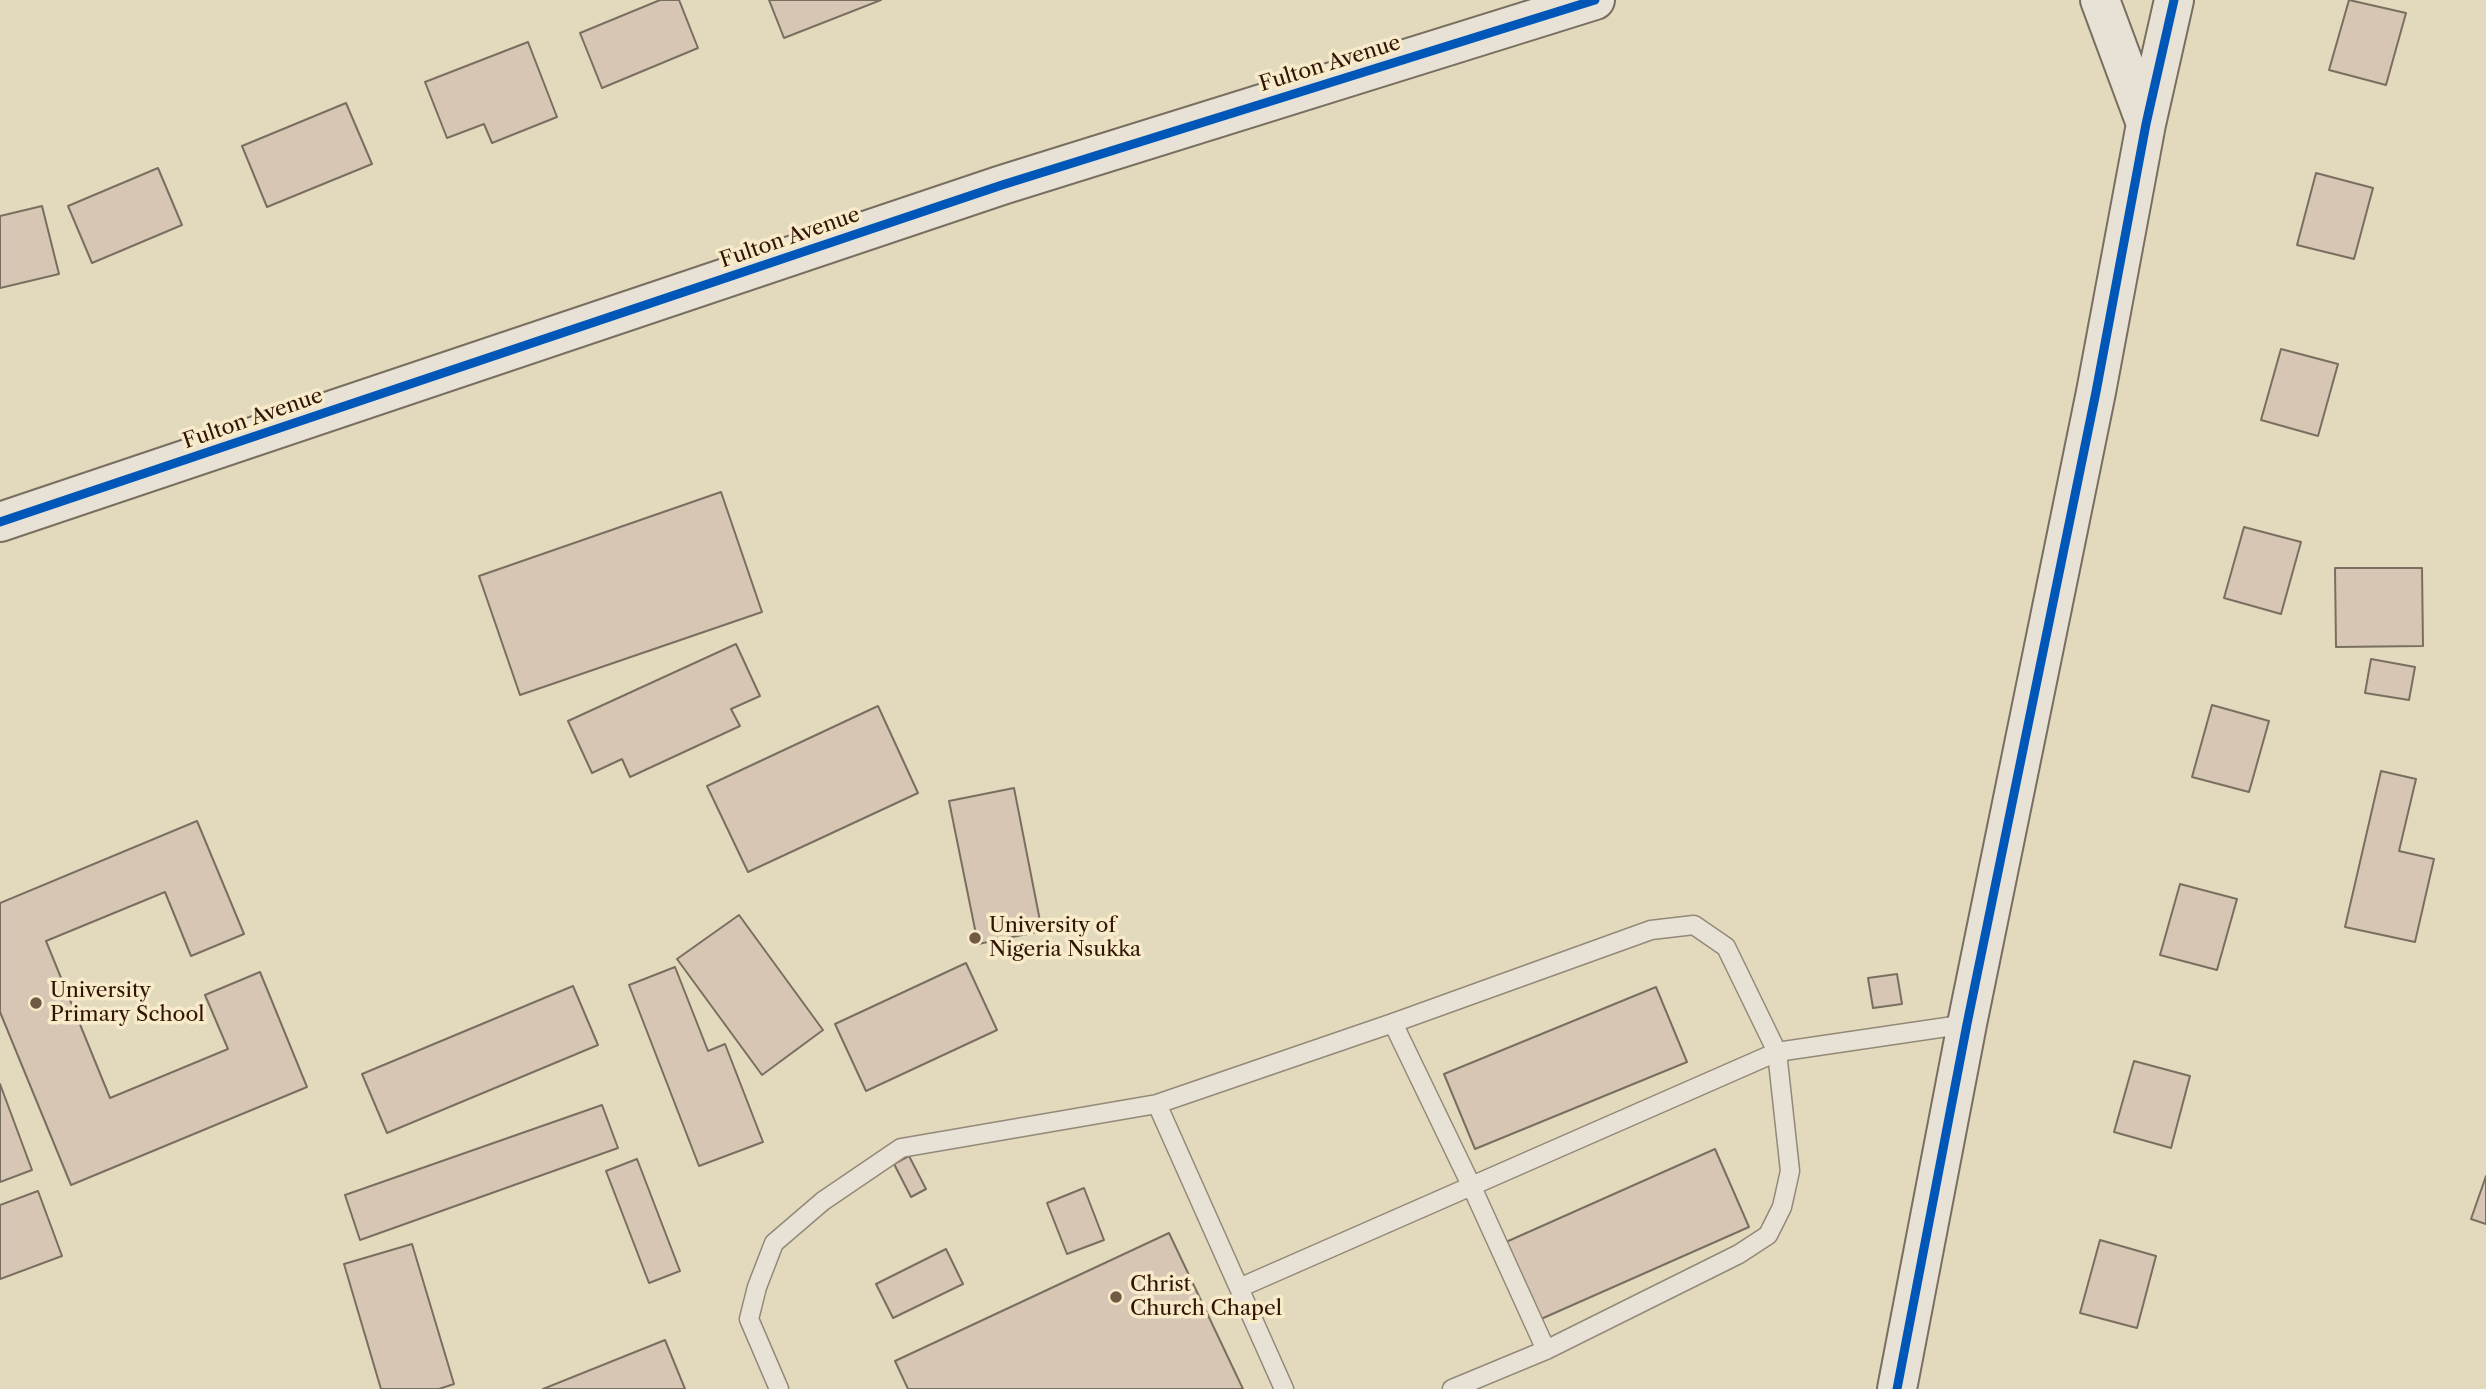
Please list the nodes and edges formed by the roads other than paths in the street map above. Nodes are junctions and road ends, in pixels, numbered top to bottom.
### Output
1 (1595, 0) edge
2 (2100, 0) edge
3 (2174, 0) edge
4 (2146, 124) junction
5 (0, 523) edge
6 (1393, 1023) junction
7 (1967, 1024) junction
8 (1777, 1052) junction
9 (1157, 1104) junction
10 (1471, 1185) junction
11 (1238, 1288) junction
12 (1546, 1350) junction
13 (1887, 1387) edge
14 (779, 1389) edge
15 (1284, 1389) edge
16 (1452, 1389) edge

1 - 5 street, Fulton Avenue
2 - 4 street
3 - 4 street
4 - 7 street
6 - 8 lane
6 - 9 lane
6 - 10 lane
7 - 8 lane
7 - 13 street
8 - 10 lane
8 - 12 lane
9 - 11 lane
9 - 14 lane
10 - 11 lane
10 - 12 lane
11 - 15 lane
12 - 16 lane

